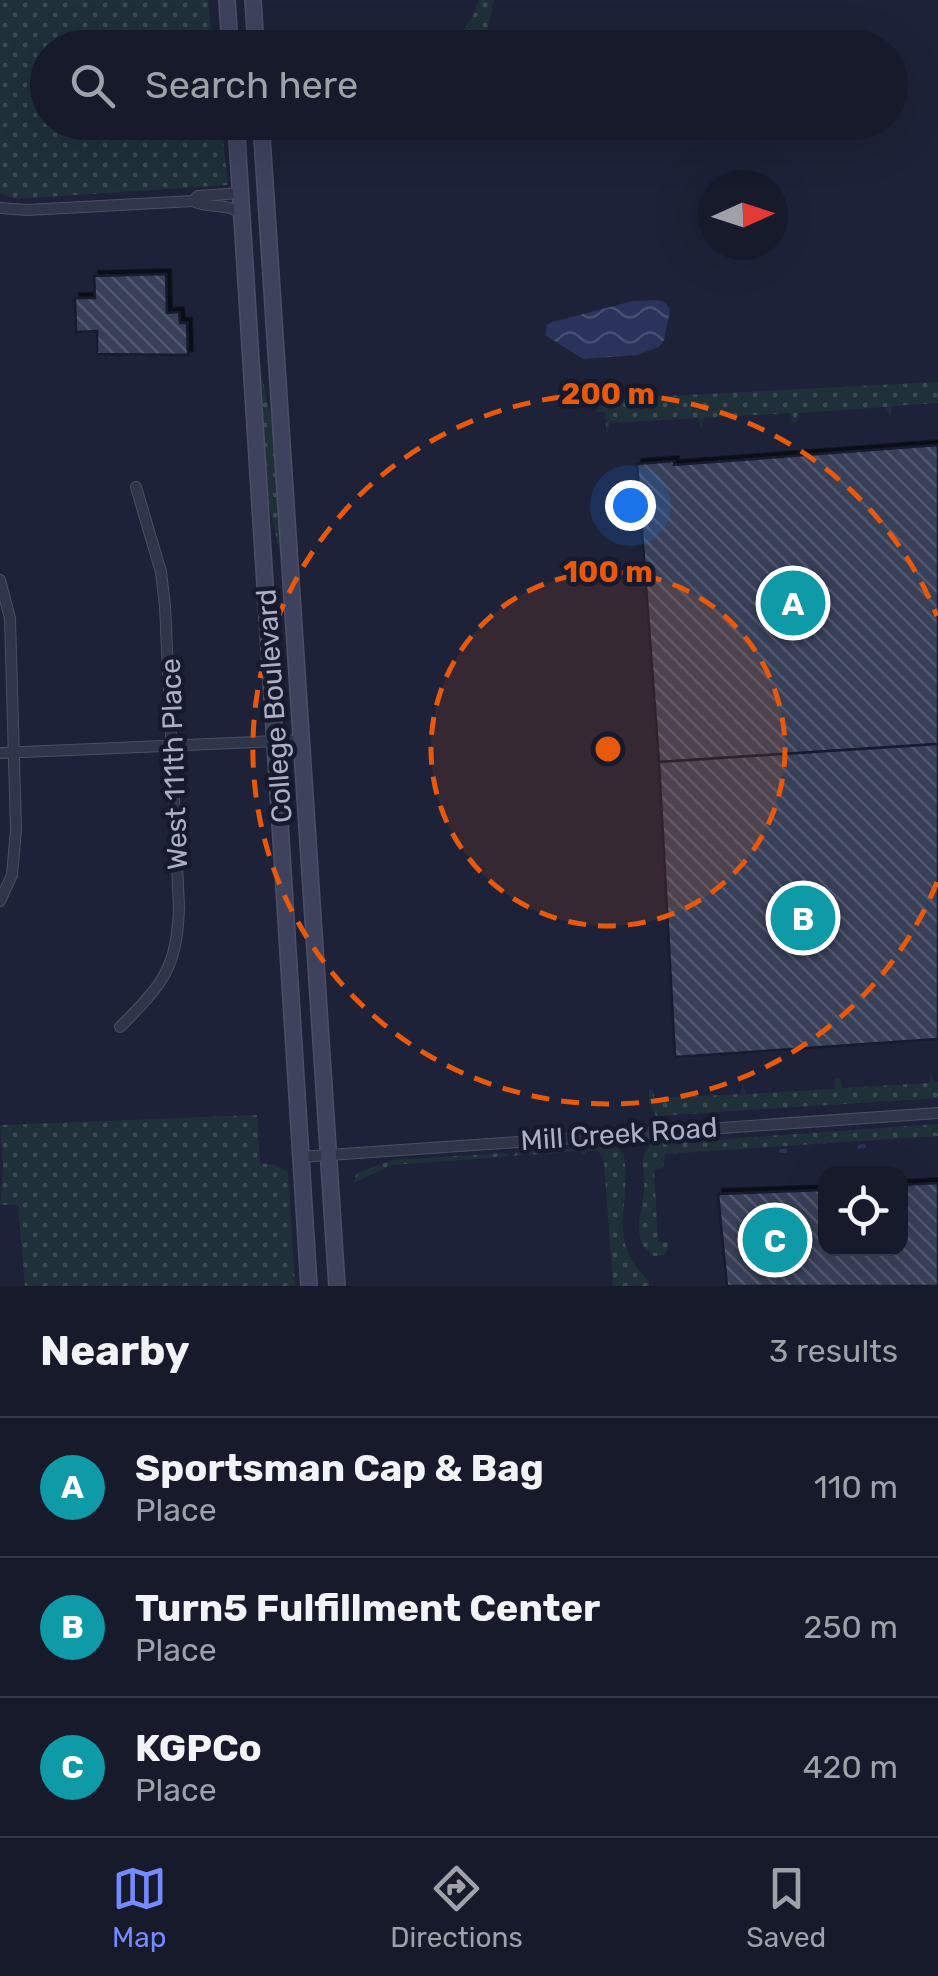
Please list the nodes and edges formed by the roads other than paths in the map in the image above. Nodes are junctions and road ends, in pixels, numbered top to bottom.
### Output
1 (227, 0) edge
2 (253, 0) edge
3 (229, 30) edge
4 (255, 30) edge
5 (237, 140) edge
6 (262, 140) edge
7 (266, 199) junction
8 (193, 201) junction
9 (242, 203) junction
10 (0, 208) edge
11 (136, 487) dead end
12 (0, 580) edge
13 (302, 740) junction
14 (274, 742) junction
15 (173, 746) junction
16 (15, 752) junction
17 (0, 753) edge
18 (0, 901) edge
19 (120, 1026) dead end
20 (938, 1113) edge
21 (328, 1155) junction
22 (300, 1156) junction
23 (309, 1286) edge
24 (337, 1286) edge

1 - 3 main road
2 - 4 main road
5 - 9 main road, College Boulevard
6 - 7 main road, College Boulevard
7 - 9 street
7 - 13 main road, College Boulevard
8 - 9 street
8 - 9 street
8 - 10 street
9 - 14 main road, College Boulevard
11 - 15 street, West 111th Place
12 - 16 street
13 - 14 street
13 - 21 main road, College Boulevard
14 - 15 street
14 - 22 main road, College Boulevard
15 - 16 street
15 - 19 street, West 111th Place
16 - 17 street
16 - 18 street
20 - 21 street, Mill Creek Road
21 - 22 street, Mill Creek Road
21 - 24 main road, College Boulevard
22 - 23 main road, College Boulevard

